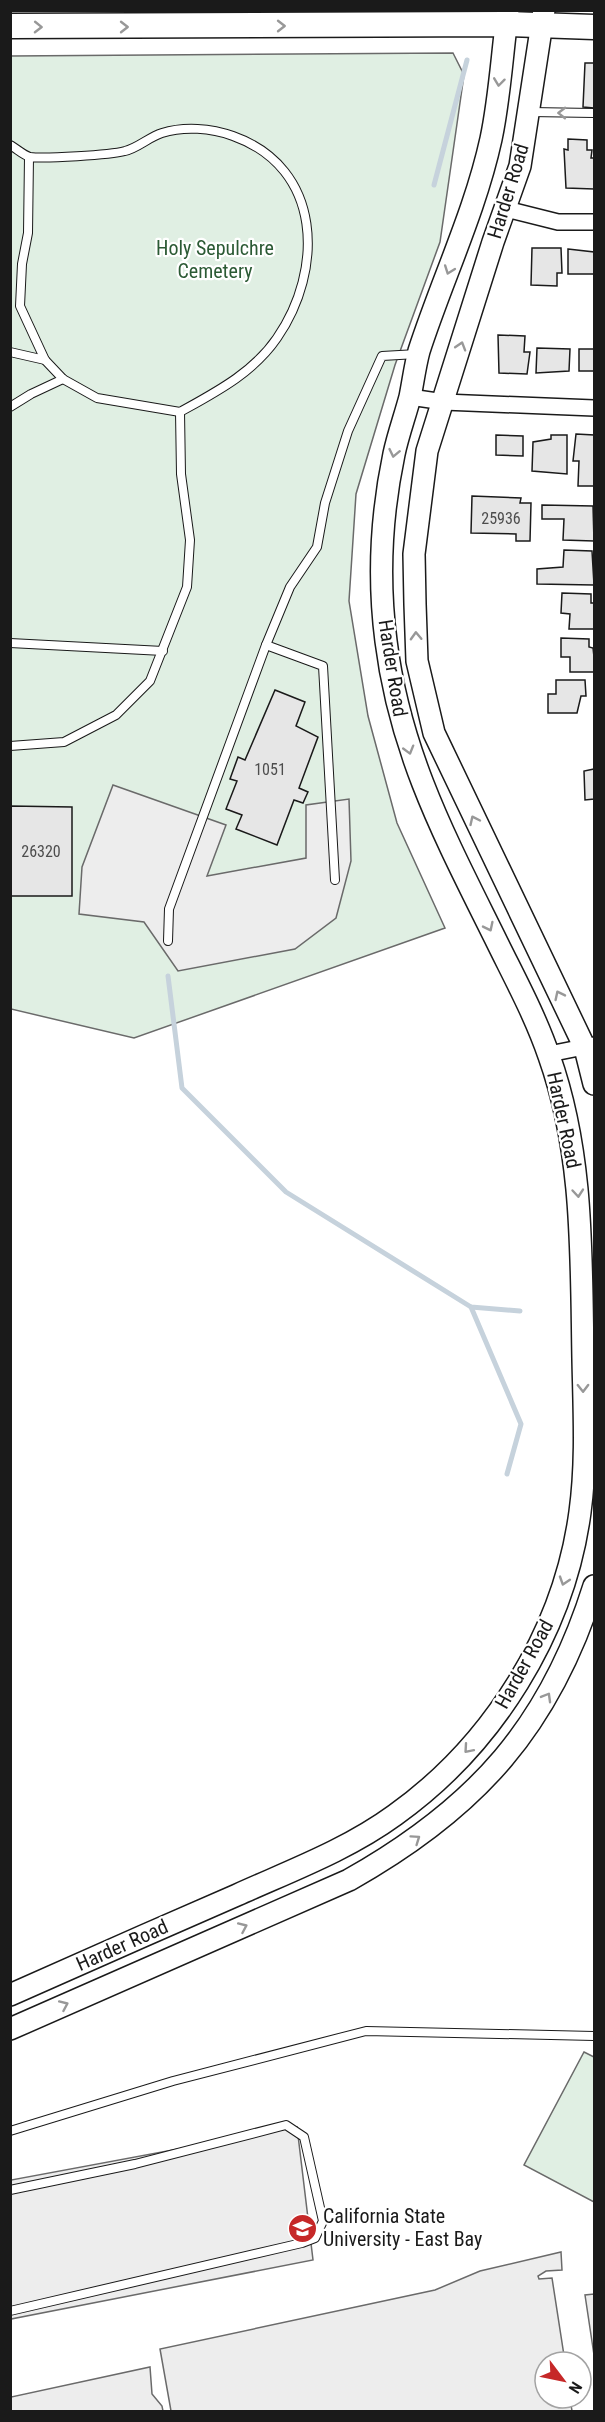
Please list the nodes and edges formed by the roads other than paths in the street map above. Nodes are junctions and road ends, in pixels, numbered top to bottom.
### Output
1 (507, 17) edge
2 (542, 18) edge
3 (10, 26) edge
4 (594, 27) edge
5 (530, 112) junction
6 (594, 113) edge
7 (10, 145) edge
8 (29, 157) junction
9 (506, 209) junction
10 (594, 222) edge
11 (10, 352) edge
12 (418, 354) junction
13 (45, 360) junction
14 (63, 379) junction
15 (410, 397) junction
16 (444, 402) junction
17 (10, 407) edge
18 (594, 408) edge
19 (180, 412) junction
20 (10, 643) edge
21 (267, 645) junction
22 (163, 651) junction
23 (10, 746) edge
24 (335, 880) dead end
25 (168, 941) dead end
26 (590, 1046) edge
27 (549, 1054) junction
28 (594, 1084) edge
29 (594, 1586) edge
30 (10, 1995) edge
31 (10, 2029) edge
32 (594, 2036) edge
33 (10, 2131) edge
34 (10, 2190) edge
35 (10, 2311) edge

1 - 2 main road
3 -> 1 main road
1 -> 12 street, Harder Road
2 - 4 main road
2 - 5 street, Harder Road
6 -> 5 lane
5 - 9 street, Harder Road
7 - 8 lane
8 - 13 lane
8 - 19 lane
9 - 10 street
16 -> 9 street, Harder Road
11 - 13 lane
12 - 15 street, Harder Road
12 - 21 lane
13 - 14 lane
14 - 17 lane
14 - 19 lane
15 - 16 street
15 -> 27 street, Harder Road
16 - 18 street
26 -> 16 street, Harder Road
19 - 22 lane
20 - 22 lane
21 - 24 lane
21 - 25 lane
22 - 23 lane
26 - 27 street, Harder Road
26 - 28 street, Harder Road
27 -> 30 street, Harder Road
31 -> 29 street, Harder Road
32 - 33 lane
34 - 35 lane

